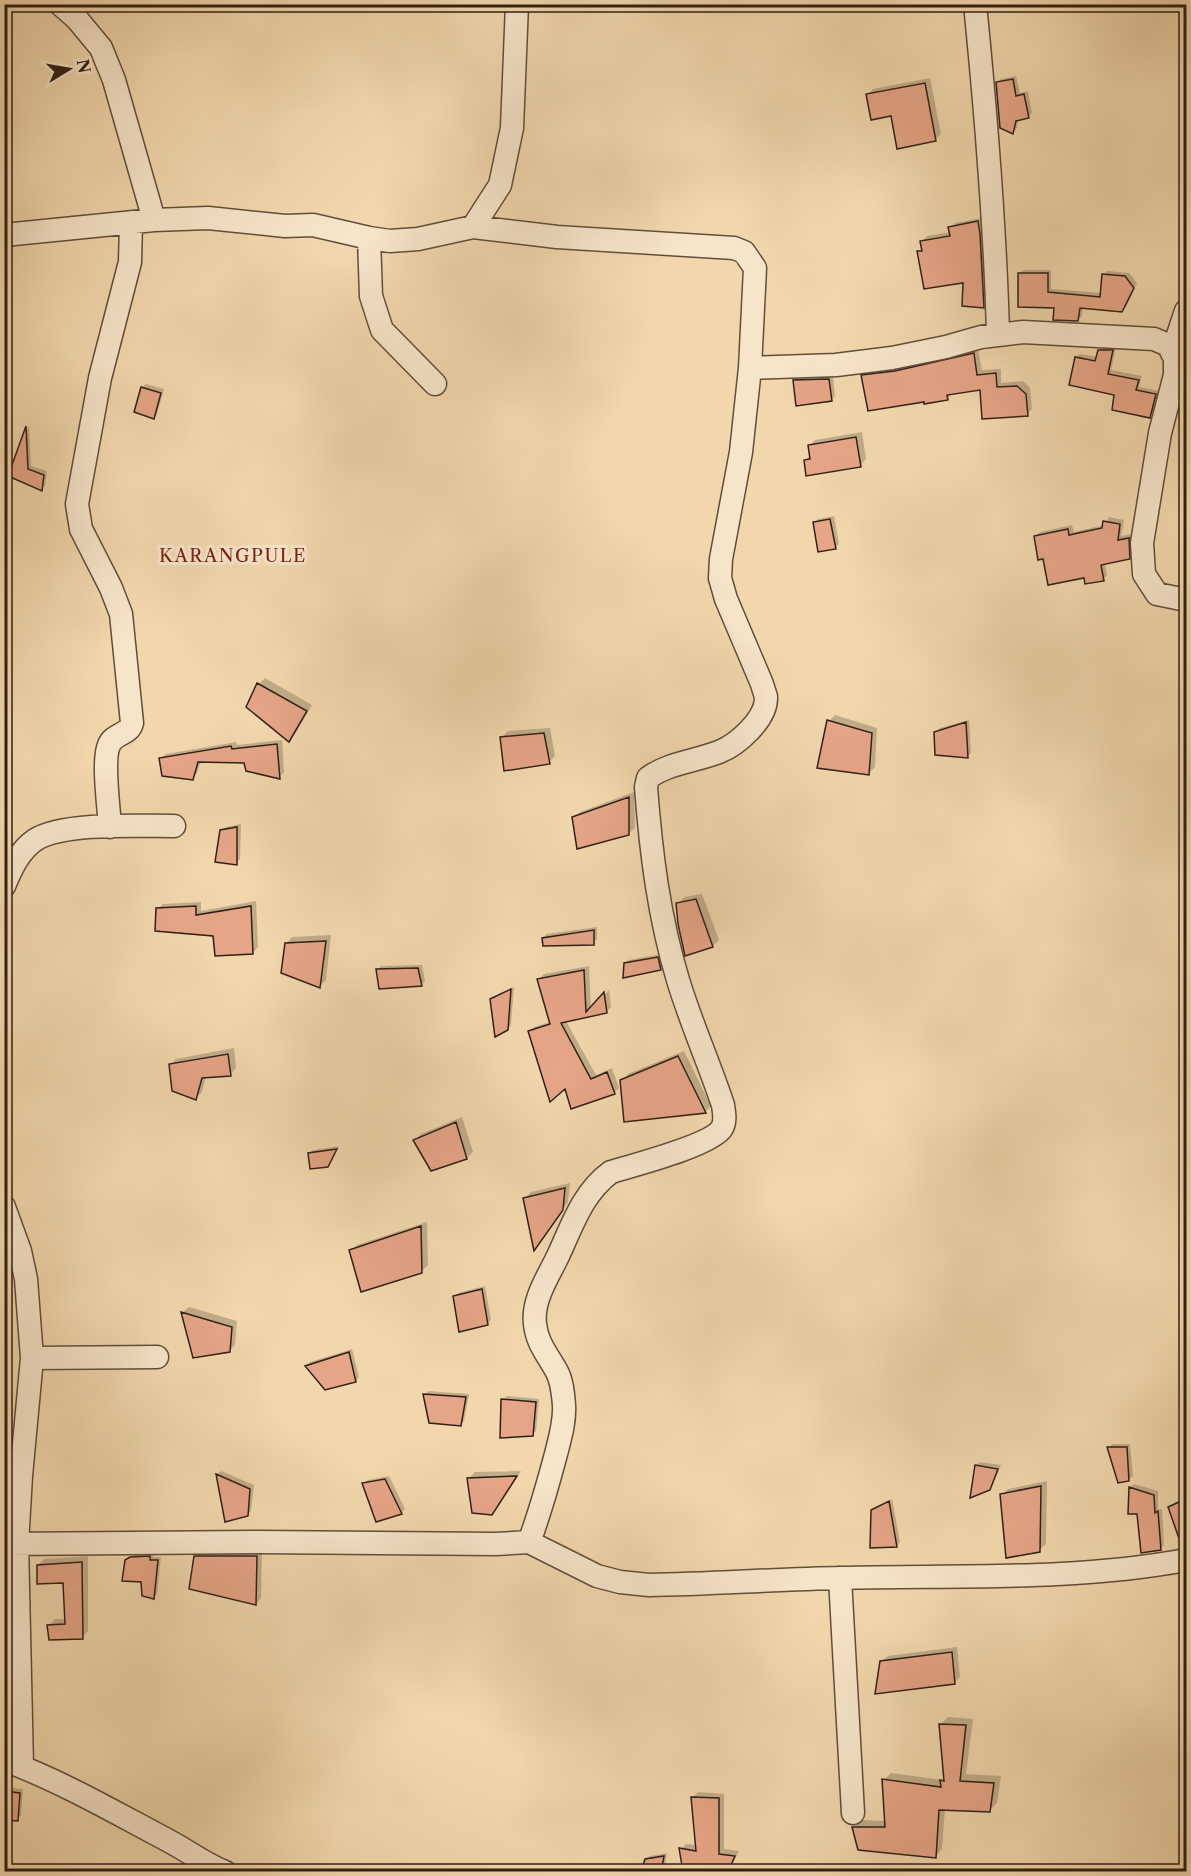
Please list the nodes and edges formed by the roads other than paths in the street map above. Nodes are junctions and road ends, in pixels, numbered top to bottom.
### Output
1 (60, 4) edge
2 (517, 4) edge
3 (975, 4) edge
4 (154, 220) junction
5 (131, 224) junction
6 (472, 227) junction
7 (4, 235) edge
8 (369, 238) junction
9 (1186, 311) edge
10 (998, 334) junction
11 (1172, 353) junction
12 (750, 368) junction
13 (435, 384) dead end
14 (1186, 600) edge
15 (174, 826) dead end
16 (110, 827) junction
17 (4, 886) edge
18 (4, 1207) edge
19 (158, 1357) dead end
20 (32, 1358) junction
21 (529, 1542) junction
22 (11, 1544) edge
23 (1186, 1560) edge
24 (840, 1578) junction
25 (13, 1763) edge
26 (853, 1813) dead end
27 (218, 1870) edge

1 - 4 street
2 - 6 street
3 - 10 street
4 - 5 street
4 - 8 street
5 - 7 street
5 - 16 street
6 - 8 street
6 - 12 street
8 - 13 street
9 - 11 street
10 - 11 street
10 - 12 street
11 - 14 street
12 - 21 street
15 - 16 street
16 - 17 street
18 - 20 street
19 - 20 street
20 - 22 street
21 - 22 street
21 - 24 street
22 - 25 street
23 - 24 street
24 - 26 street
25 - 27 street

